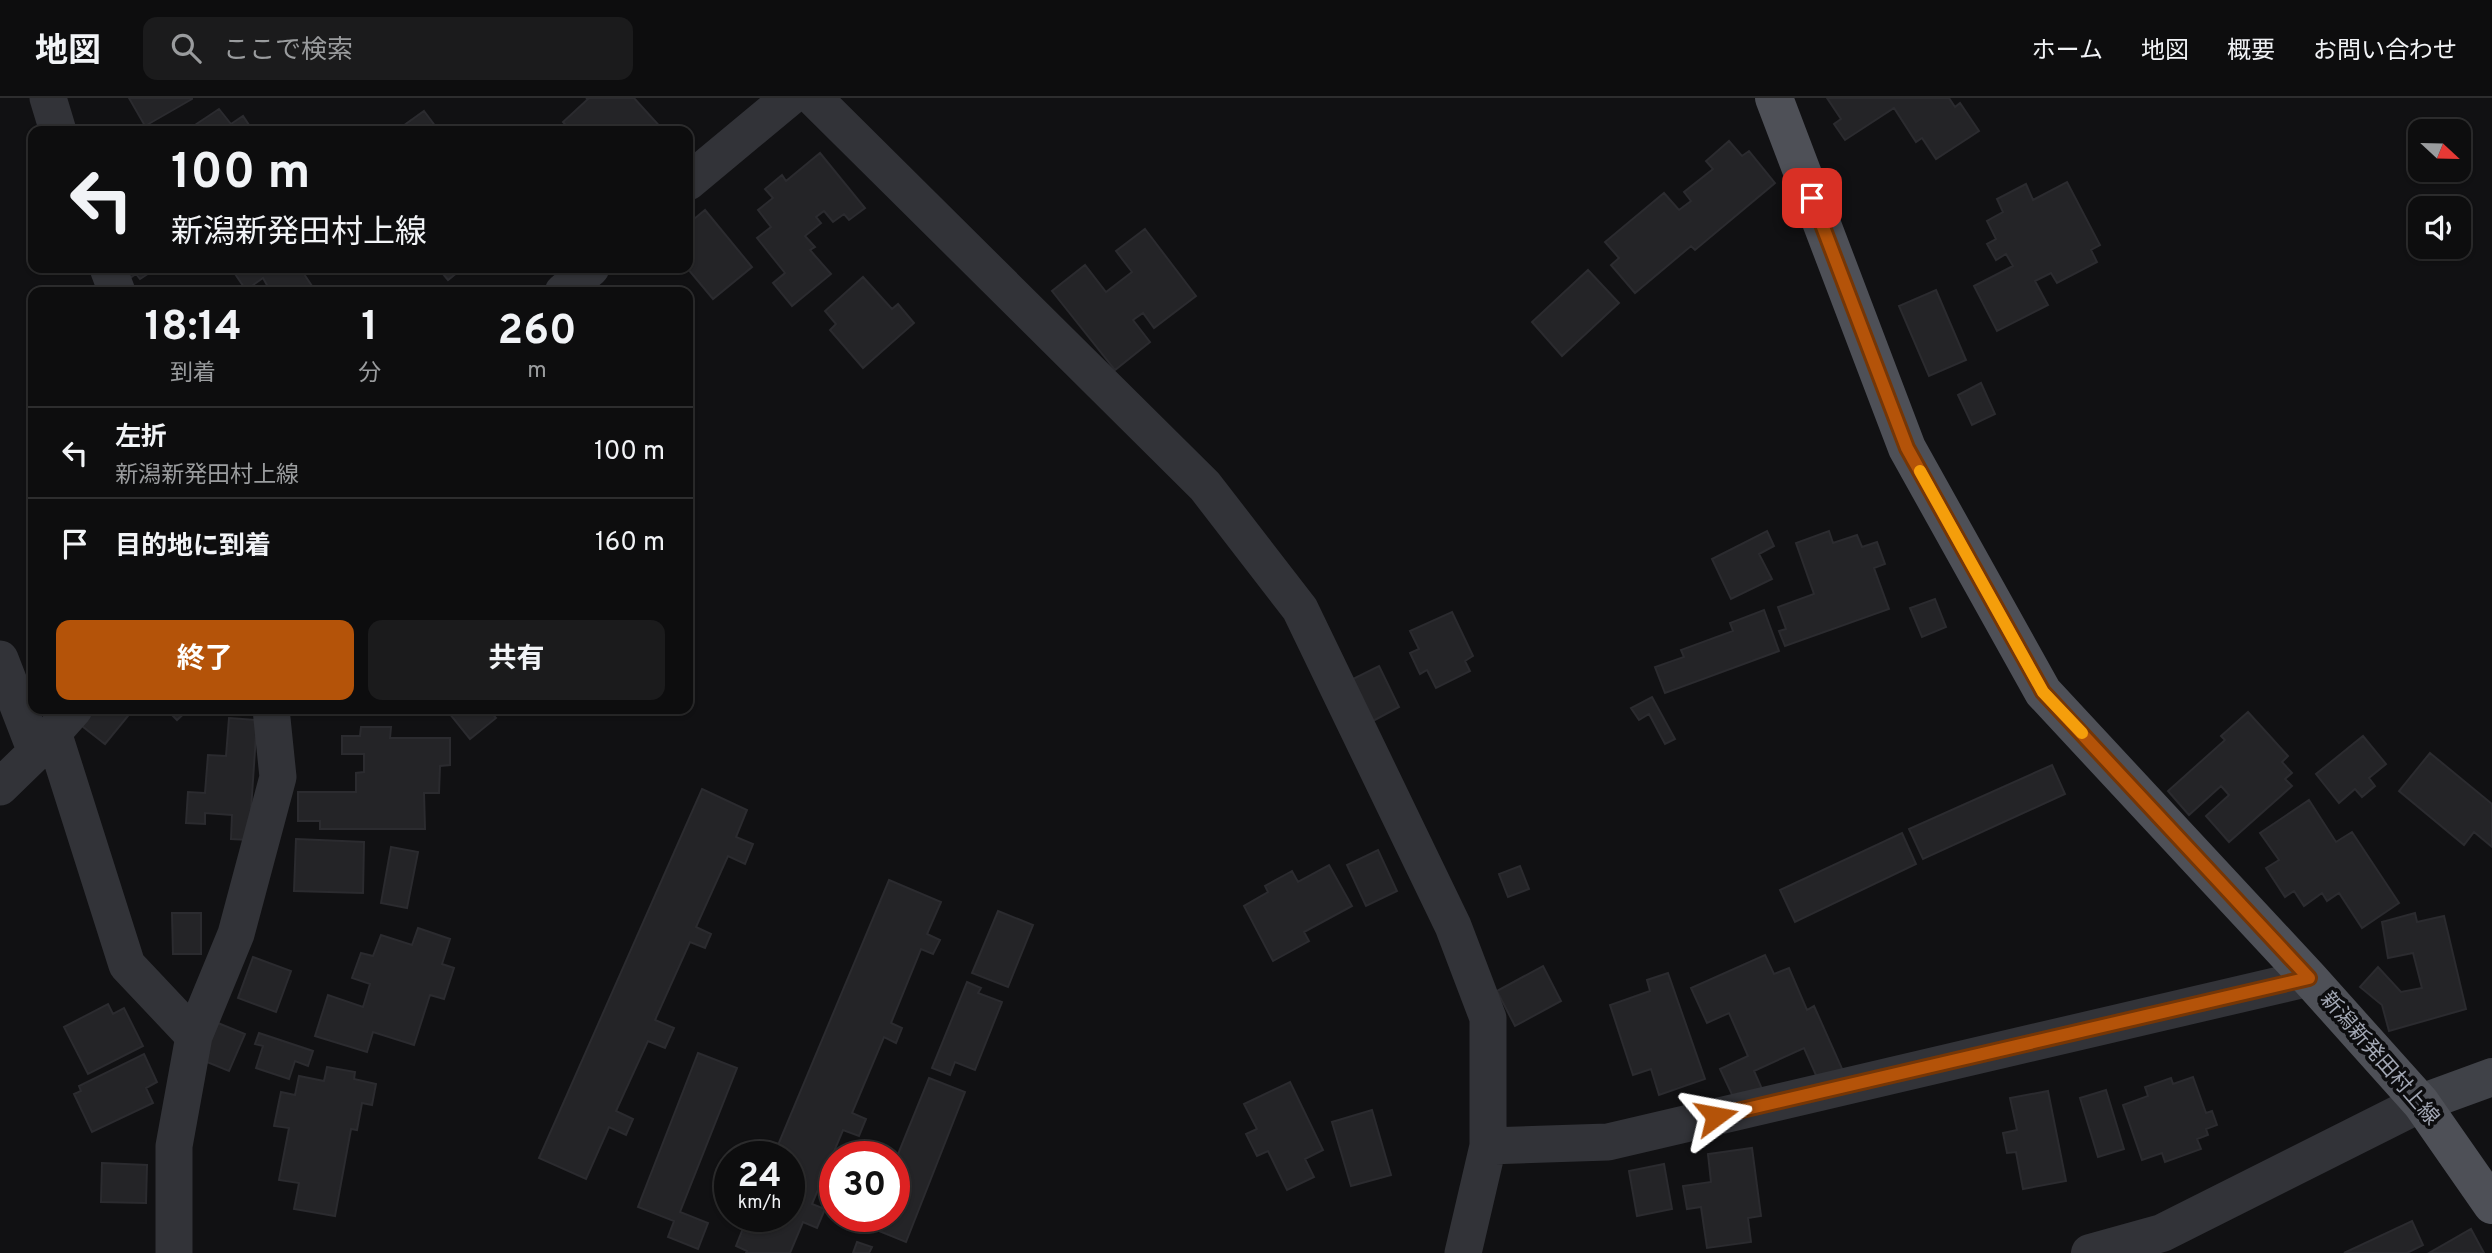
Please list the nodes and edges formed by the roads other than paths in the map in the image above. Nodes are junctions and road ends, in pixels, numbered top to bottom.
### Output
1 (48, 98) edge
2 (789, 98) edge
3 (814, 98) edge
4 (1774, 98) edge
5 (56, 126) edge
6 (693, 178) edge
7 (585, 273) edge
8 (569, 287) edge
9 (0, 659) edge
10 (28, 696) edge
11 (41, 714) edge
12 (272, 714) edge
13 (54, 731) edge
14 (0, 787) edge
15 (2309, 978) junction
16 (194, 1036) junction
17 (2492, 1077) edge
18 (2421, 1103) junction
19 (1488, 1146) junction
20 (2492, 1205) edge
21 (174, 1253) edge
22 (1462, 1253) edge
23 (2090, 1253) edge

1 - 5 street
2 - 6 street
3 - 19 street
4 - 15 main road, 新潟新発田村上線
7 - 8 street
9 - 10 street
11 - 13 street
12 - 16 street
13 - 14 street
13 - 16 street
15 - 18 main road, 新潟新発田村上線
15 - 19 street
16 - 21 street
17 - 18 main road
18 - 20 main road, 新潟新発田村上線
18 - 23 street
19 - 22 street

